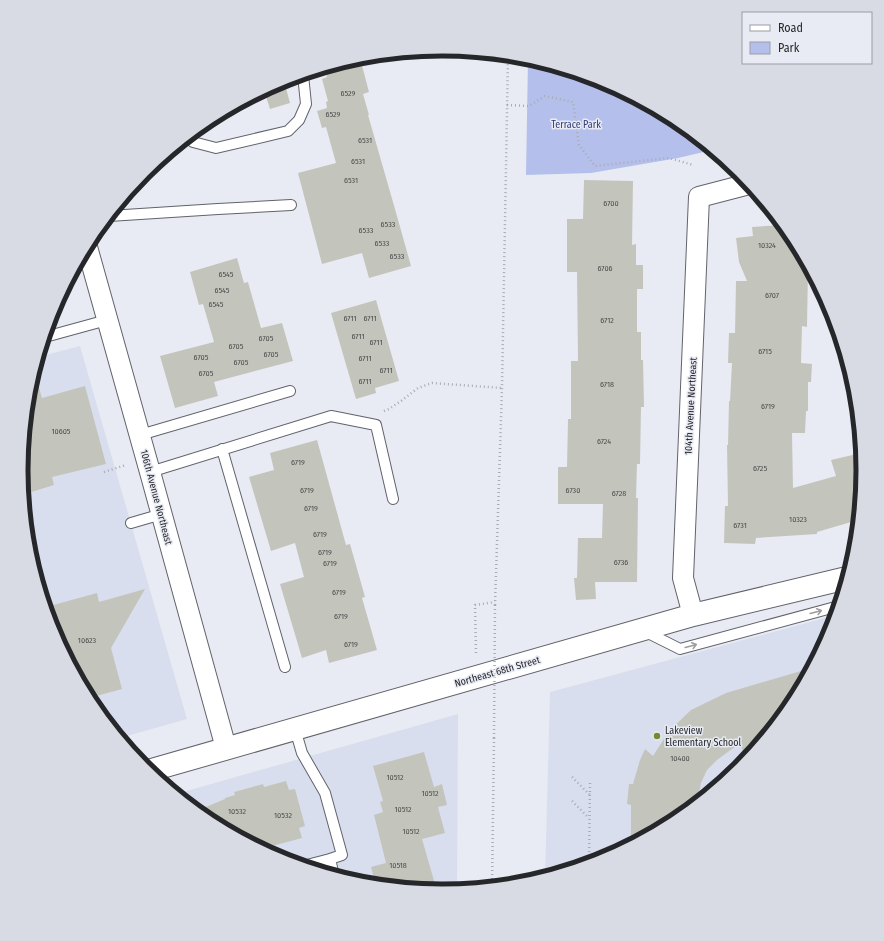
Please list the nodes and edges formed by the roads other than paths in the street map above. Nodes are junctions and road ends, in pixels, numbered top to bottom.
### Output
1 (304, 80) edge
2 (192, 141) edge
3 (742, 186) edge
4 (291, 205) dead end
5 (116, 215) edge
6 (89, 254) edge
7 (107, 320) junction
8 (50, 336) edge
9 (290, 391) dead end
10 (140, 435) junction
11 (222, 449) junction
12 (150, 472) junction
13 (393, 499) dead end
14 (162, 514) junction
15 (131, 523) dead end
16 (842, 579) edge
17 (832, 608) edge
18 (693, 615) junction
19 (643, 630) junction
20 (284, 667) dead end
21 (295, 729) junction
22 (226, 748) junction
23 (155, 769) edge
24 (330, 859) junction
25 (312, 864) edge
26 (332, 869) edge

1 - 2 lane
3 - 18 street, 104th Avenue Northeast
4 - 5 lane
6 - 7 street, 106th Avenue Northeast
7 - 8 lane
7 - 10 street, 106th Avenue Northeast
9 - 10 lane
10 - 12 street, 106th Avenue Northeast
11 - 12 lane
11 - 13 lane
11 - 20 lane
12 - 14 street, 106th Avenue Northeast
14 - 15 lane
14 - 22 street, 106th Avenue Northeast
16 - 18 main road, Northeast 68th Street
19 -> 17 lane
18 - 19 main road, Northeast 68th Street
19 - 21 main road, Northeast 68th Street
21 - 22 main road, Northeast 68th Street
21 - 24 lane
22 - 23 main road, Northeast 68th Street
24 - 25 lane
24 - 26 lane

